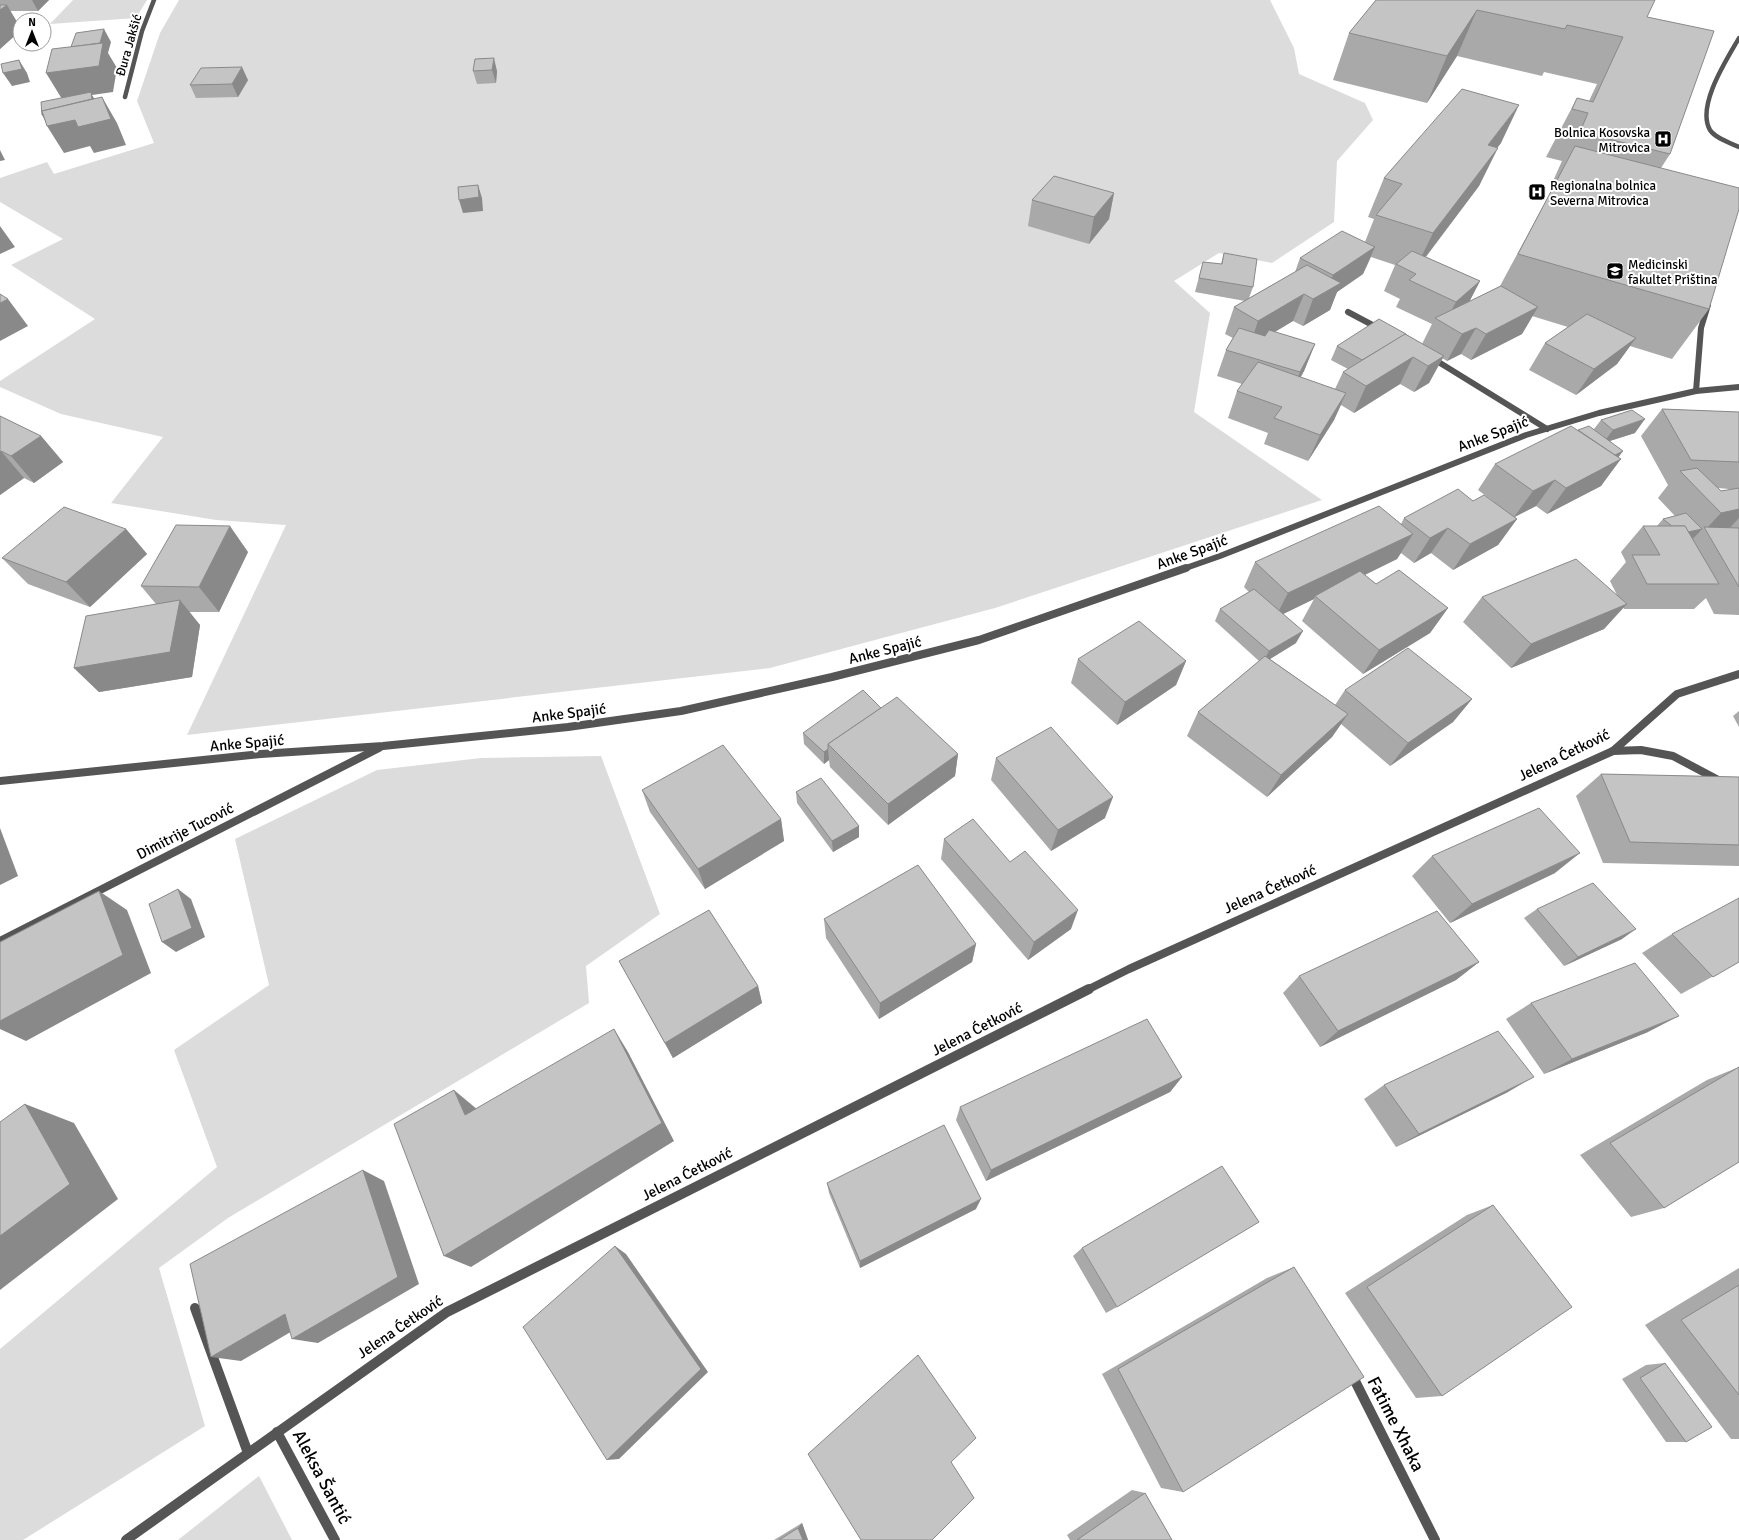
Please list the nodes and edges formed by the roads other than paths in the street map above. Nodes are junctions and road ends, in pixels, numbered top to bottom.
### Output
1 (154, 0) edge
2 (1739, 38) edge
3 (125, 97) dead end
4 (1739, 147) edge
5 (1710, 297) edge
6 (1348, 312) dead end
7 (1389, 334) edge
8 (1429, 357) edge
9 (1739, 387) edge
10 (1696, 391) junction
11 (1547, 429) junction
12 (1739, 674) edge
13 (383, 746) junction
14 (1613, 751) junction
15 (0, 781) edge
16 (1739, 791) edge
17 (0, 941) edge
18 (195, 1308) edge
19 (1348, 1366) edge
20 (277, 1432) junction
21 (248, 1453) junction
22 (126, 1540) edge
23 (335, 1540) edge
24 (1435, 1540) edge

1 - 3 street, Ðura Jakšić
2 - 4 street
5 - 10 street
6 - 7 street
8 - 11 street
9 - 10 street, Anke Spajić
10 - 11 street, Anke Spajić
11 - 13 street, Anke Spajić
12 - 14 street, Jelena Ćetković
13 - 15 street, Anke Spajić
13 - 17 street, Dimitrije Tucović
14 - 16 street
14 - 20 street, Jelena Ćetković
18 - 21 street
19 - 24 street, Fatime Xhaka
20 - 21 street, Jelena Ćetković
20 - 23 street, Aleksa Šantić
21 - 22 street, Jelena Ćetković

